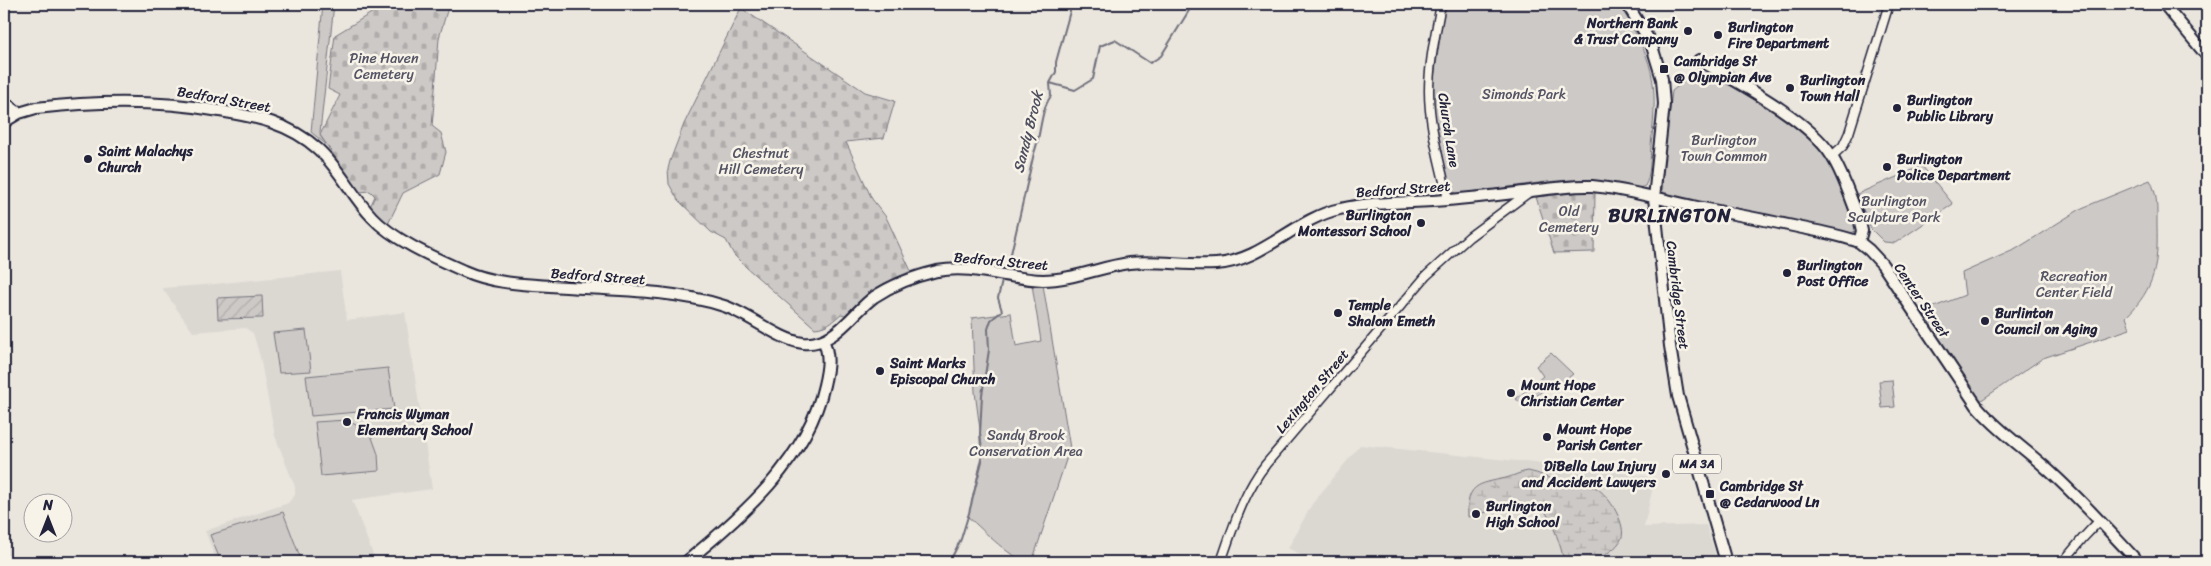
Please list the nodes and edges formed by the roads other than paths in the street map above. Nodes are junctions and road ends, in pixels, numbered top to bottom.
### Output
1 (1441, 4) edge
2 (1627, 4) edge
3 (1889, 4) edge
4 (2164, 4) edge
5 (2207, 56) edge
6 (1699, 60) dead end
7 (4, 102) edge
8 (19, 113) junction
9 (4, 122) edge
10 (1832, 156) junction
11 (1532, 191) junction
12 (1504, 194) junction
13 (1654, 198) junction
14 (1448, 200) junction
15 (1496, 216) junction
16 (1859, 242) junction
17 (823, 340) junction
18 (2100, 520) junction
19 (686, 562) edge
20 (1221, 562) edge
21 (1726, 562) edge
22 (2063, 562) edge
23 (2138, 562) edge

1 - 14 street, Church Lane
2 - 13 main road, Cambridge Street / MA 3A
3 - 10 street
4 - 5 main road
6 - 10 main road
7 - 8 main road
8 - 9 main road, Bedford Street
8 - 17 main road, Bedford Street
10 - 16 main road
11 - 12 main road, Bedford Street
11 - 13 main road, Bedford Street
11 - 15 street, Lexington Street
12 - 14 main road, Bedford Street
12 - 15 street
13 - 16 main road, Bedford Street
13 - 21 main road, Cambridge Street / MA 3A
14 - 17 main road, Bedford Street
15 - 20 street, Lexington Street
16 - 18 main road, Center Street
17 - 19 main road
18 - 22 street
18 - 23 main road, Center Street

